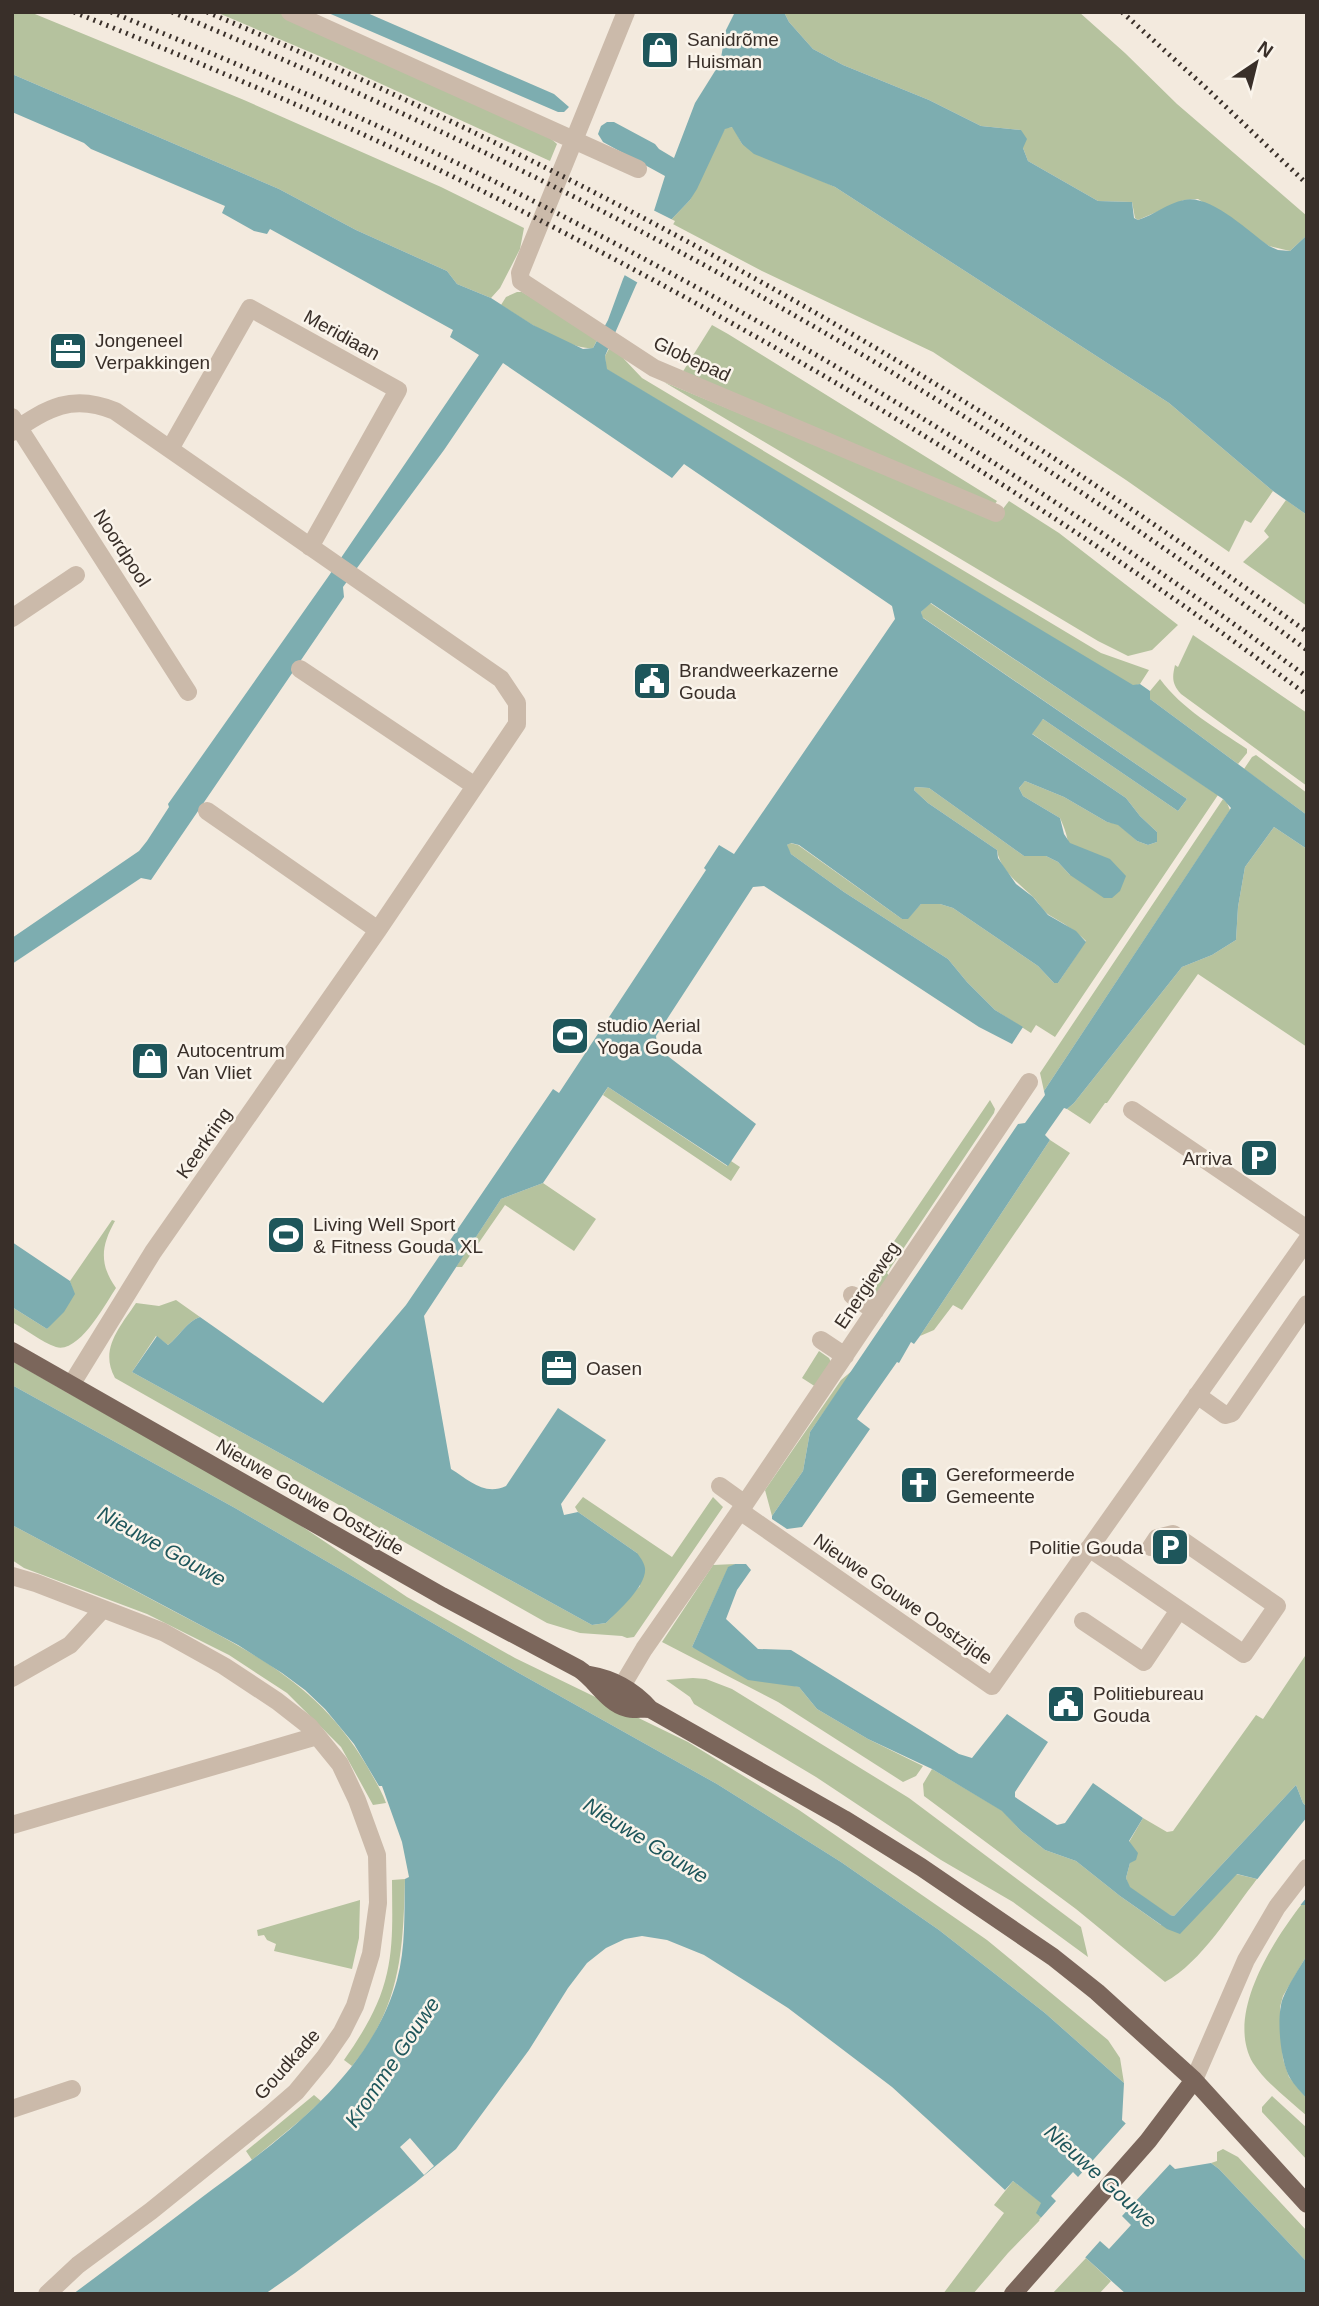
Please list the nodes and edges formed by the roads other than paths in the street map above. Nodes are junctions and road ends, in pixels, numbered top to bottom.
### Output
1 (290, 12) edge
2 (626, 12) edge
3 (576, 140) junction
4 (638, 169) dead end
5 (15, 426) edge
6 (170, 449) junction
7 (996, 513) dead end
8 (310, 547) junction
9 (76, 575) dead end
10 (12, 618) edge
11 (300, 669) dead end
12 (188, 692) dead end
13 (475, 786) junction
14 (207, 811) dead end
15 (378, 930) junction
16 (1029, 1082) dead end
17 (1132, 1110) dead end
18 (1307, 1228) edge
19 (1307, 1240) edge
20 (852, 1295) dead end
21 (1307, 1304) edge
22 (875, 1311) junction
23 (821, 1340) dead end
24 (12, 1351) edge
25 (845, 1356) junction
26 (71, 1385) junction
27 (1198, 1395) junction
28 (720, 1486) dead end
29 (743, 1508) junction
30 (1151, 1547) dead end
31 (1089, 1548) junction
32 (12, 1576) edge
33 (103, 1609) junction
34 (1180, 1610) junction
35 (1083, 1621) dead end
36 (12, 1678) edge
37 (595, 1681) junction
38 (622, 1686) junction
39 (650, 1709) junction
40 (317, 1736) junction
41 (12, 1825) edge
42 (1307, 1868) edge
43 (1194, 2080) junction
44 (72, 2089) dead end
45 (12, 2109) edge
46 (1307, 2204) edge
47 (47, 2294) edge
48 (1013, 2294) edge

1 - 3 street
2 - 3 street
3 - 4 street
3 - 7 street, Globepad
5 - 6 street
5 - 12 street, Noordpool
6 - 8 street
6 - 8 street, Meridiaan
8 - 13 street, Keerkring
9 - 10 street
11 - 13 street
13 - 15 street, Keerkring
14 - 15 street
15 - 26 street, Keerkring
16 - 22 street, Energieweg
17 - 18 street
19 - 27 street, Nieuwe Gouwe Oostzijde
20 - 22 street
21 - 27 street
22 - 25 street, Energieweg
23 - 25 street
24 - 26 main road, Nieuwe Gouwe Oostzijde
25 - 29 street, Energieweg
26 - 37 main road, Nieuwe Gouwe Oostzijde
27 - 31 street, Nieuwe Gouwe Oostzijde
28 - 29 street
29 - 31 street, Nieuwe Gouwe Oostzijde
29 - 38 street
30 - 34 street
31 - 34 street
32 - 33 street, Goudkade
33 - 36 street
33 - 40 street, Goudkade
34 - 35 street
37 - 38 main road, Nieuwe Gouwe Oostzijde
37 - 39 main road, Nieuwe Gouwe Oostzijde
38 - 39 main road, Nieuwe Gouwe Oostzijde
39 - 43 main road, Nieuwe Gouwe Oostzijde
40 - 41 street
40 - 47 street, Goudkade
42 - 43 street
43 - 46 main road, Nieuwe Gouwe Oostzijde
43 - 48 main road
44 - 45 street

